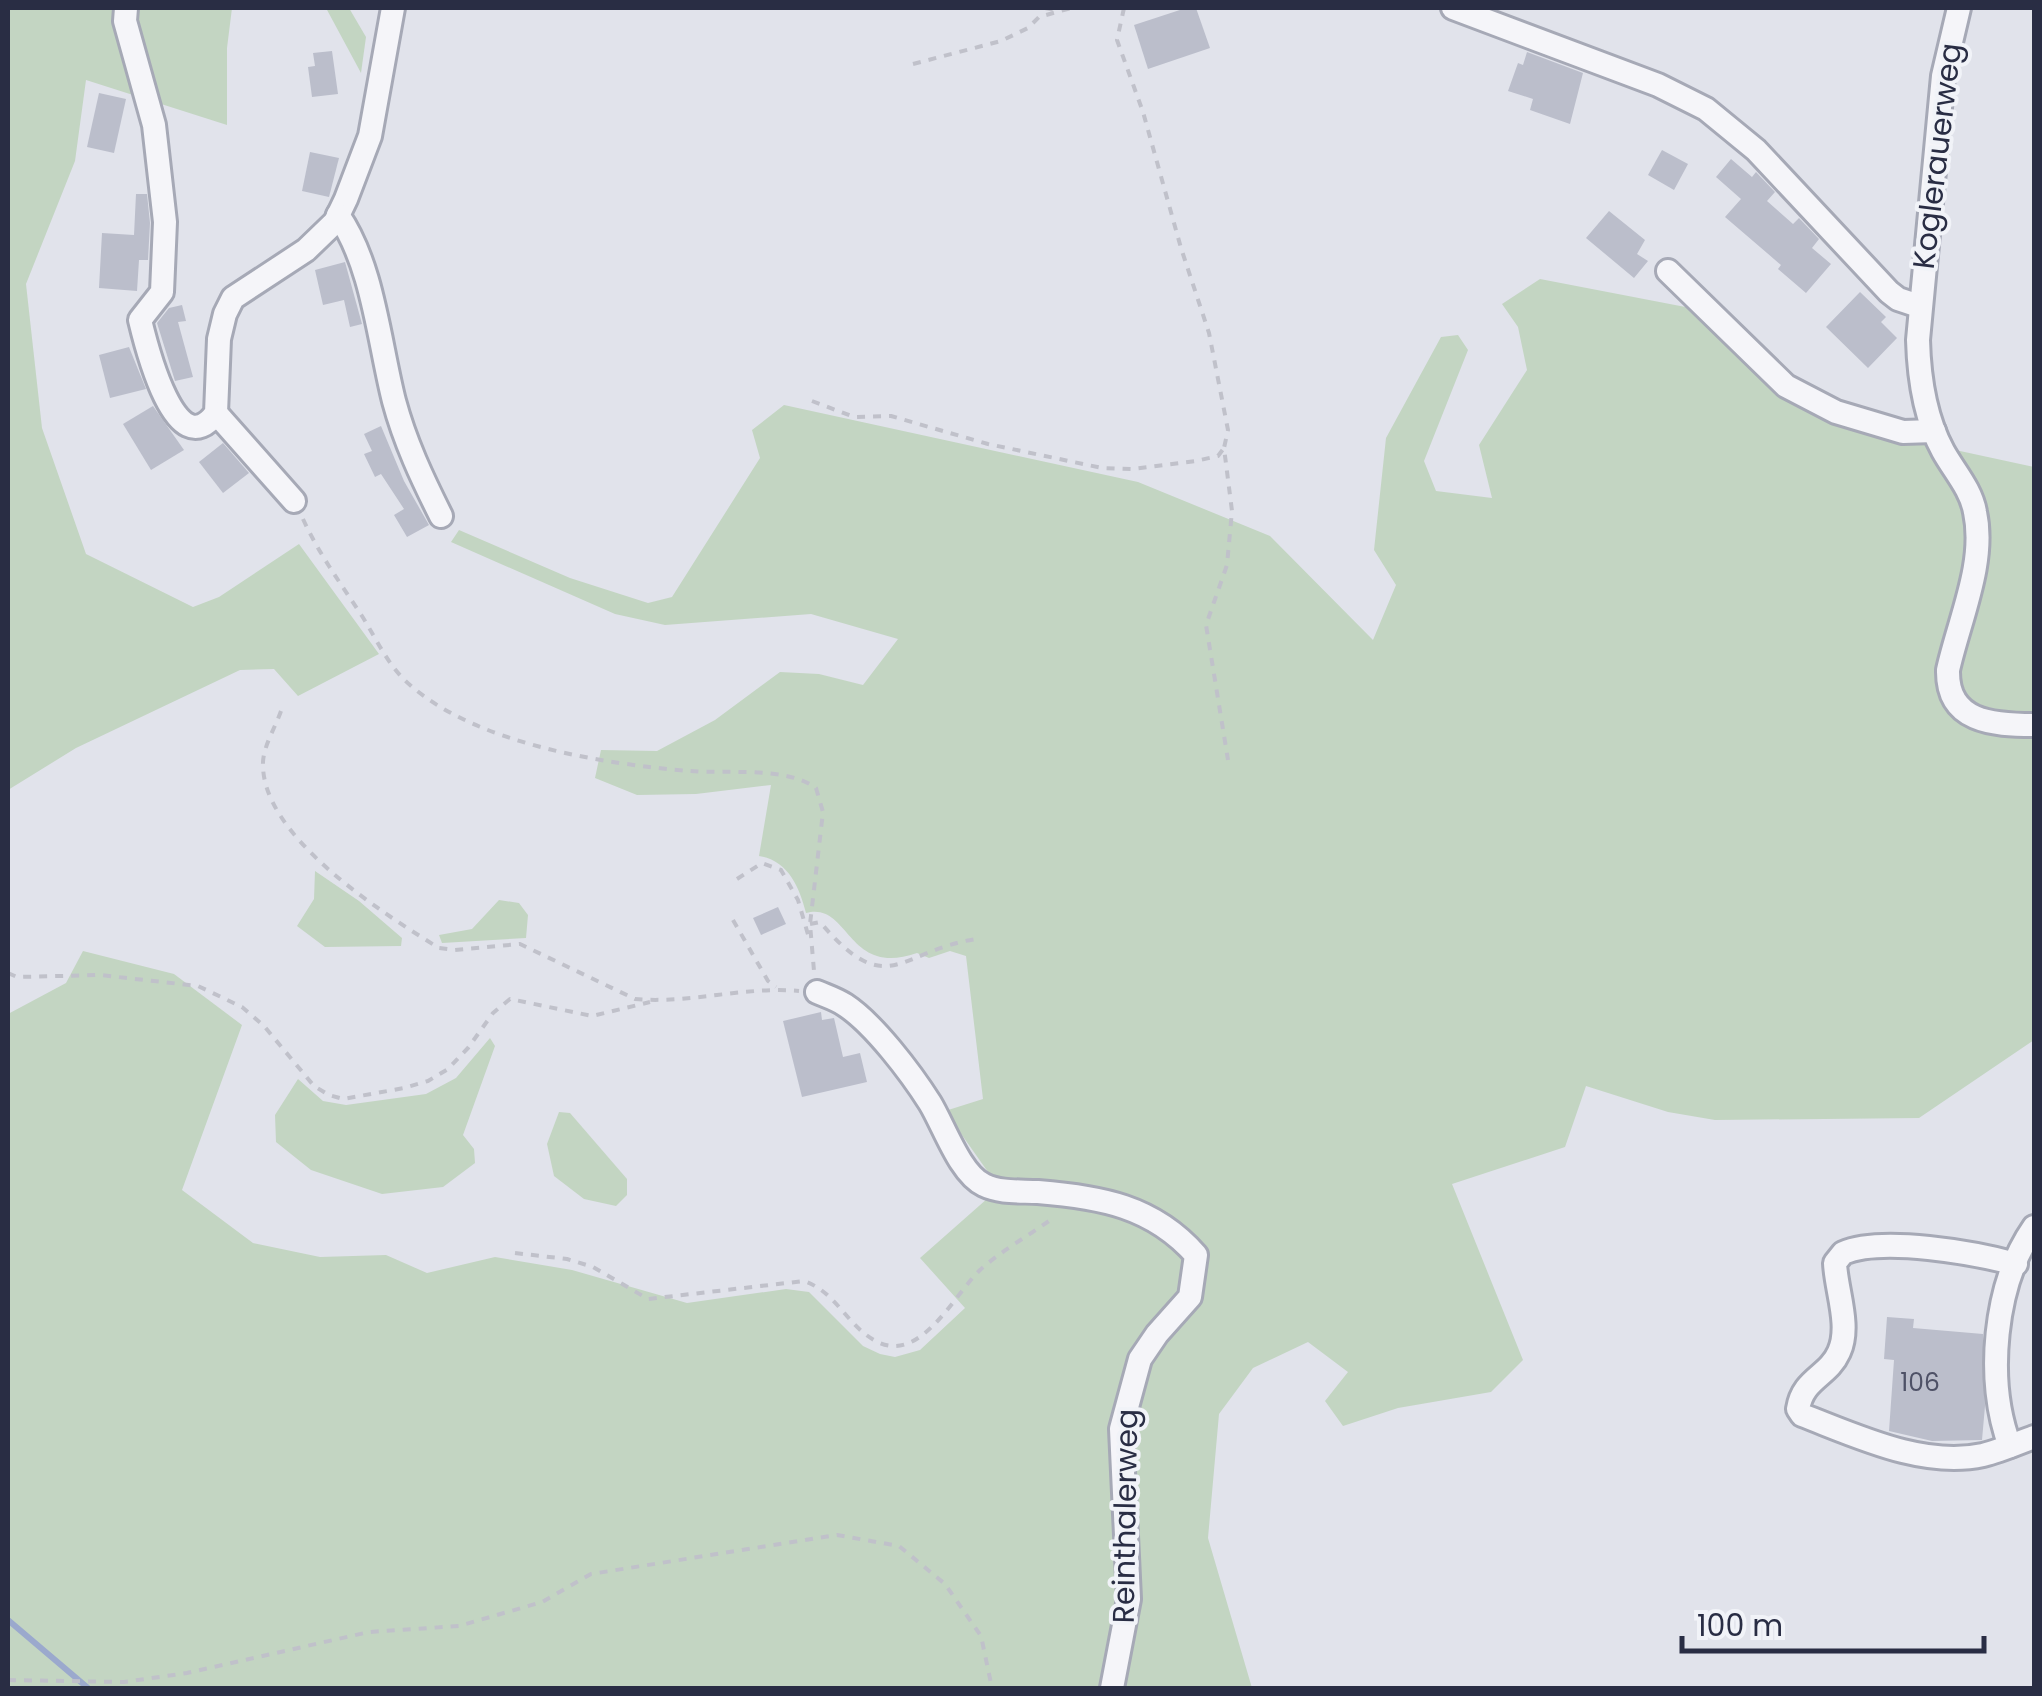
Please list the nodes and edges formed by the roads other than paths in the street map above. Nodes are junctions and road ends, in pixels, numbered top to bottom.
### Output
1 (126, 8) edge
2 (393, 8) edge
3 (1453, 8) edge
4 (1959, 8) edge
5 (338, 215) junction
6 (1668, 271) dead end
7 (1920, 306) junction
8 (216, 413) junction
9 (1934, 431) junction
10 (294, 501) road end
11 (441, 516) dead end
12 (2034, 725) edge
13 (817, 992) road end
14 (2034, 1227) edge
15 (2016, 1264) junction
16 (2034, 1436) edge
17 (2010, 1446) junction
18 (1112, 1688) edge

1 - 8 street
2 - 5 street
3 - 7 street
4 - 7 street, Koglerauerweg
5 - 8 street
5 - 11 street
6 - 9 street
7 - 9 street, Koglerauerweg
8 - 10 street
9 - 12 street, Koglerauerweg
13 - 18 street, Reinthalerweg
14 - 15 street
15 - 17 street
15 - 17 street
16 - 17 street

